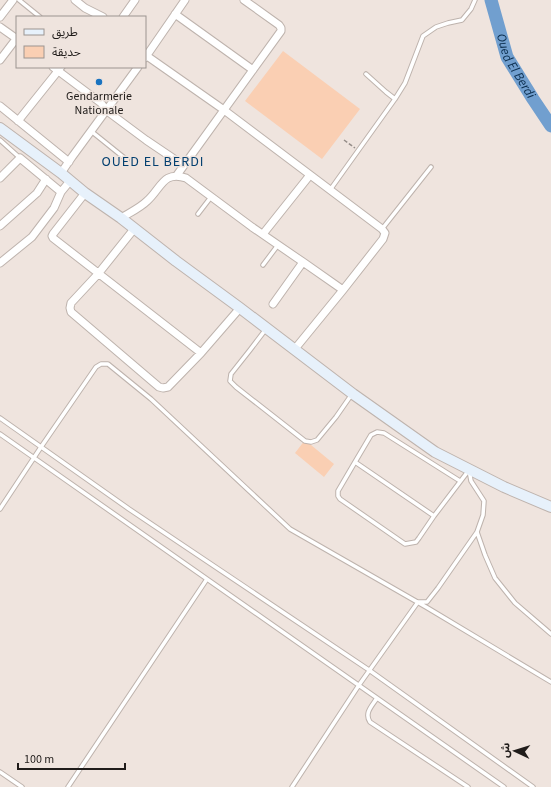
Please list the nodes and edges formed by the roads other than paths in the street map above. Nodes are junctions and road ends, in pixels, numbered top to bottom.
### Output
1 (13, 0) edge
2 (19, 0) edge
3 (75, 0) edge
4 (135, 0) edge
5 (183, 0) edge
6 (244, 0) edge
7 (475, 0) edge
8 (175, 14) junction
9 (39, 16) edge
10 (101, 16) edge
11 (124, 16) edge
12 (0, 17) edge
13 (0, 27) edge
14 (16, 38) edge
15 (16, 40) edge
16 (146, 57) edge
17 (0, 60) edge
18 (137, 68) edge
19 (58, 69) edge
20 (253, 70) junction
21 (366, 74) dead end
22 (395, 99) junction
23 (0, 106) edge
24 (224, 110) junction
25 (107, 111) junction
26 (18, 121) junction
27 (0, 128) edge
28 (92, 131) junction
29 (0, 140) edge
30 (20, 158) junction
31 (127, 160) dead end
32 (69, 162) junction
33 (183, 165) junction
34 (431, 167) dead end
35 (61, 174) junction
36 (177, 175) junction
37 (310, 175) junction
38 (0, 178) edge
39 (46, 179) junction
40 (70, 181) junction
41 (330, 190) junction
42 (61, 192) junction
43 (86, 193) junction
44 (211, 197) junction
45 (198, 214) dead end
46 (121, 218) junction
47 (0, 226) edge
48 (134, 229) junction
49 (382, 229) junction
50 (263, 234) junction
51 (278, 245) junction
52 (303, 262) junction
53 (0, 264) edge
54 (263, 265) dead end
55 (98, 274) junction
56 (343, 290) junction
57 (272, 304) dead end
58 (240, 308) junction
59 (267, 328) junction
60 (294, 350) junction
61 (201, 353) junction
62 (353, 394) junction
63 (0, 418) edge
64 (0, 434) edge
65 (41, 447) junction
66 (34, 458) junction
67 (355, 462) junction
68 (469, 470) junction
69 (460, 482) junction
70 (551, 508) edge
71 (0, 510) edge
72 (434, 516) junction
73 (477, 532) junction
74 (207, 579) junction
75 (418, 602) junction
76 (551, 634) edge
77 (369, 670) junction
78 (551, 682) edge
79 (359, 685) junction
80 (377, 698) junction
81 (0, 772) edge
82 (22, 787) edge
83 (68, 787) edge
84 (292, 787) edge
85 (468, 787) edge
86 (504, 787) edge
87 (533, 787) edge

1 - 12 street
2 - 9 lane
3 - 10 street
4 - 11 street
5 - 8 street
6 - 20 street
7 - 22 lane
8 - 16 street
8 - 20 street
13 - 14 street
15 - 17 street
16 - 24 street
18 - 25 street
19 - 25 street
19 - 26 street
20 - 24 street
21 - 22 lane
22 - 41 lane
23 - 26 street
24 - 33 street
24 - 37 street
25 - 28 street
25 - 33 street
26 - 32 street
27 - 35 main road
28 - 31 lane
28 - 32 street
29 - 30 lane
30 - 38 street
30 - 39 street
32 - 35 street
33 - 36 street
34 - 49 lane
35 - 40 main road
36 - 44 street
36 - 46 street
37 - 41 street
37 - 50 street
39 - 42 street
39 - 47 street
40 - 42 street
40 - 43 main road
41 - 49 street
42 - 53 street
43 - 46 main road
43 - 55 street
44 - 45 lane
44 - 50 street
46 - 48 main road
48 - 55 street
48 - 58 main road
49 - 56 street
50 - 51 street
51 - 52 street
51 - 54 lane
52 - 56 street
52 - 57 street
55 - 61 street
55 - 61 street
56 - 60 street
58 - 59 main road
58 - 61 street
59 - 60 main road
59 - 62 lane
60 - 62 main road
62 - 68 main road
63 - 65 lane
64 - 66 lane
65 - 66 lane
65 - 75 lane
65 - 77 lane
66 - 71 lane
66 - 74 lane
67 - 69 lane
67 - 72 lane
67 - 72 lane
68 - 69 lane
68 - 70 main road
68 - 73 lane
69 - 72 lane
73 - 75 lane
73 - 76 lane
74 - 79 lane
74 - 83 lane
75 - 77 lane
75 - 78 lane
77 - 79 lane
77 - 87 lane
79 - 80 lane
79 - 84 lane
80 - 85 lane
80 - 86 lane
81 - 82 lane

